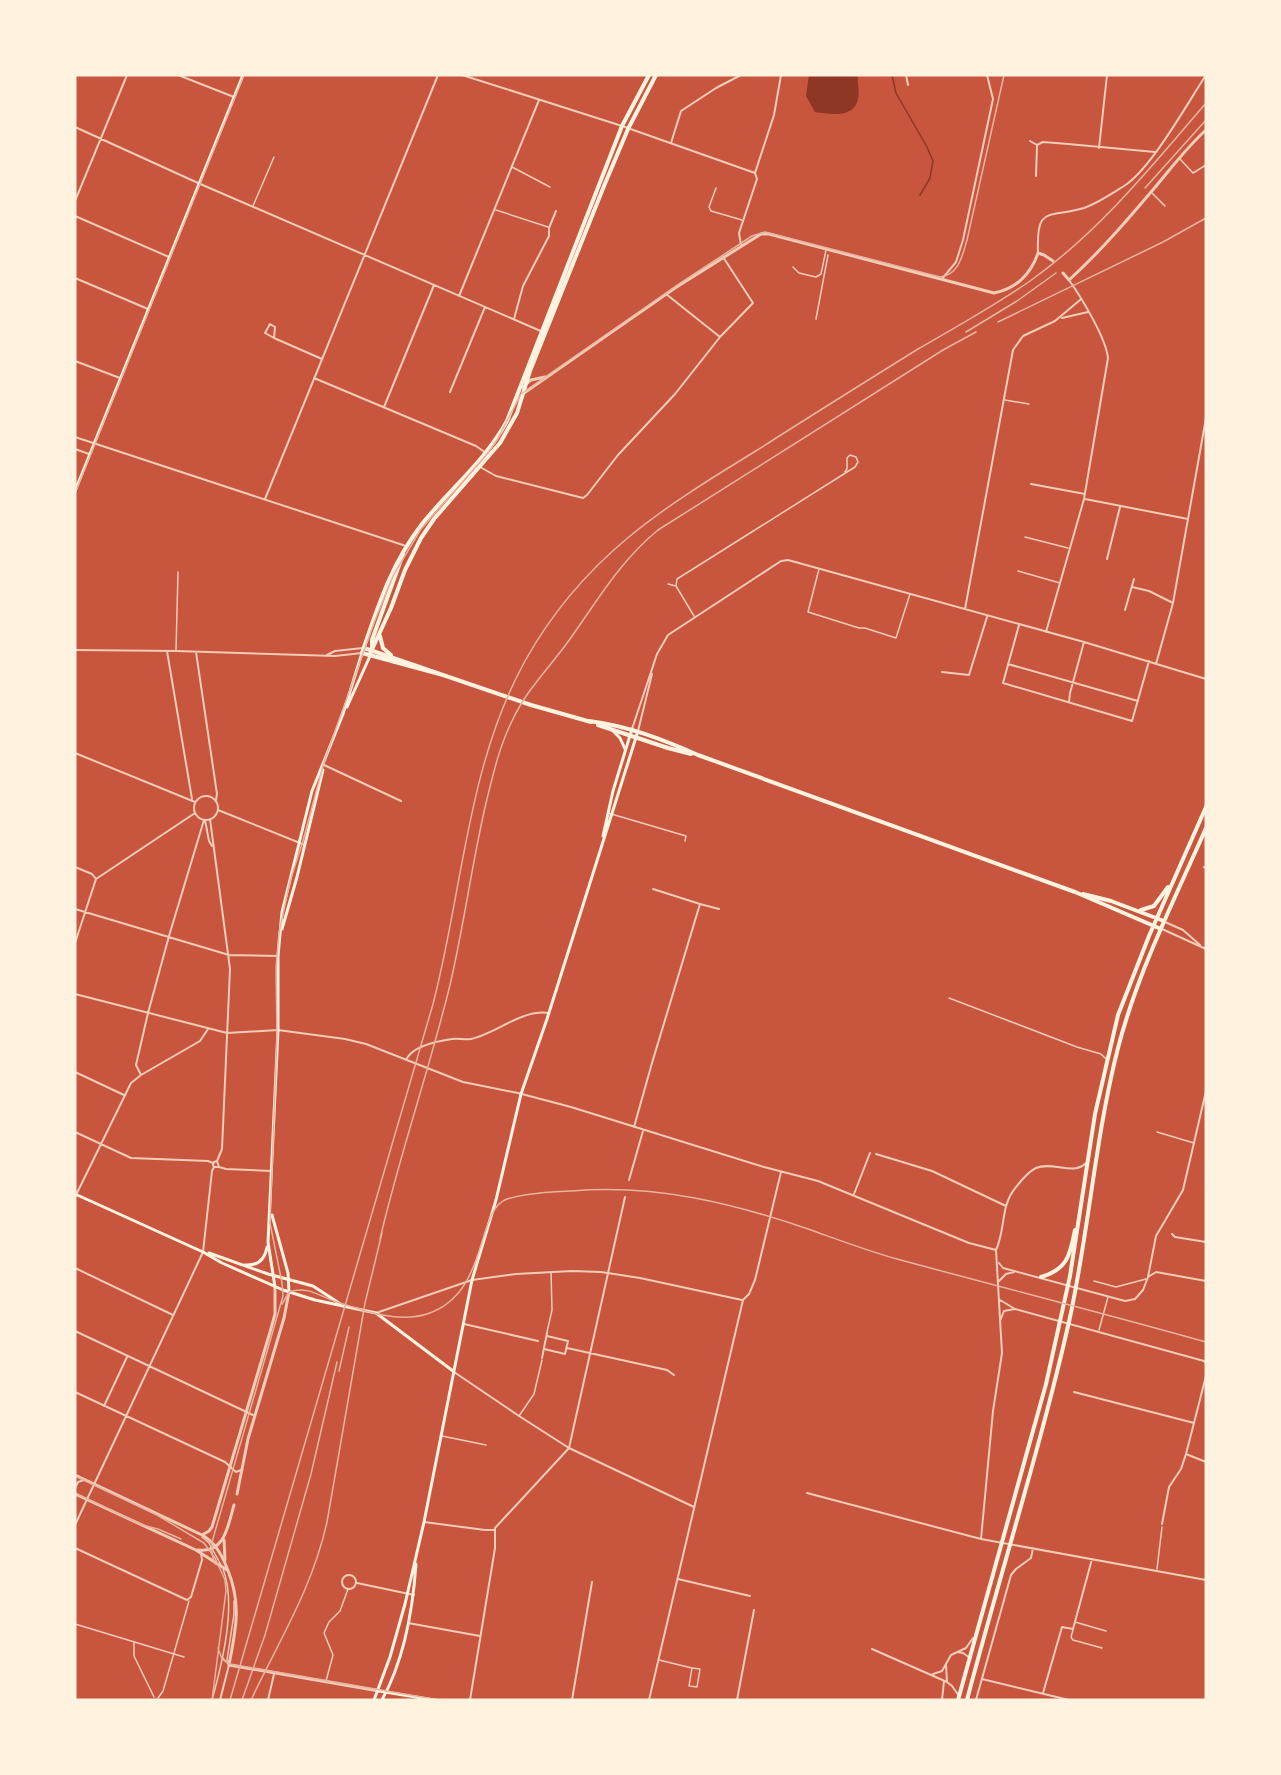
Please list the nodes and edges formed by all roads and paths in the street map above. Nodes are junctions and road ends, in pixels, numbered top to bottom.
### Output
1 (127, 75) edge
2 (178, 75) edge
3 (243, 75) edge
4 (438, 75) edge
5 (462, 75) edge
6 (649, 75) edge
7 (656, 75) edge
8 (741, 75) edge
9 (781, 75) edge
10 (906, 75) edge
11 (987, 75) edge
12 (1107, 75) edge
13 (1206, 75) edge
14 (908, 85) dead end
15 (234, 97) junction
16 (540, 100) junction
17 (622, 126) junction
18 (75, 127) edge
19 (628, 129) junction
20 (1206, 130) edge
21 (100, 138) junction
22 (1030, 141) dead end
23 (671, 143) junction
24 (1036, 145) junction
25 (1099, 147) junction
26 (1155, 152) junction
27 (274, 157) dead end
28 (1179, 159) junction
29 (1206, 165) edge
30 (512, 167) junction
31 (755, 173) junction
32 (1036, 176) dead end
33 (199, 184) junction
34 (550, 187) dead end
35 (716, 188) dead end
36 (1152, 192) junction
37 (75, 201) edge
38 (1165, 206) dead end
39 (253, 207) junction
40 (495, 210) junction
41 (556, 211) dead end
42 (75, 216) edge
43 (743, 221) junction
44 (549, 228) junction
45 (741, 244) junction
46 (827, 249) junction
47 (1038, 253) junction
48 (828, 255) dead end
49 (364, 256) junction
50 (723, 256) junction
51 (169, 257) junction
52 (1053, 261) dead end
53 (793, 267) dead end
54 (1063, 273) dead end
55 (75, 279) edge
56 (942, 279) junction
57 (1069, 280) junction
58 (434, 285) junction
59 (666, 294) junction
60 (459, 296) junction
61 (1080, 300) junction
62 (485, 307) junction
63 (148, 309) junction
64 (1088, 312) junction
65 (1059, 318) junction
66 (514, 319) junction
67 (816, 319) dead end
68 (544, 332) junction
69 (720, 337) junction
70 (274, 338) dead end
71 (322, 358) junction
72 (75, 361) edge
73 (547, 376) junction
74 (120, 378) junction
75 (314, 378) junction
76 (527, 381) junction
77 (450, 392) dead end
78 (521, 392) junction
79 (1004, 400) junction
80 (1029, 404) dead end
81 (384, 406) junction
82 (1206, 418) edge
83 (75, 437) edge
84 (94, 443) junction
85 (75, 449) edge
86 (90, 454) junction
87 (487, 456) junction
88 (480, 466) junction
89 (845, 472) junction
90 (1031, 484) dead end
91 (75, 491) edge
92 (1085, 494) junction
93 (1084, 499) junction
94 (265, 500) junction
95 (1120, 507) junction
96 (1188, 519) junction
97 (1025, 537) dead end
98 (406, 548) junction
99 (1070, 549) junction
100 (1107, 559) dead end
101 (819, 568) junction
102 (178, 572) dead end
103 (1018, 572) dead end
104 (1134, 579) dead end
105 (1060, 583) junction
106 (668, 584) dead end
107 (676, 586) junction
108 (1132, 586) junction
109 (910, 594) junction
110 (1173, 603) junction
111 (964, 609) junction
112 (1125, 610) dead end
113 (987, 616) junction
114 (694, 617) junction
115 (1019, 625) junction
116 (381, 631) junction
117 (1046, 632) junction
118 (1084, 642) junction
119 (364, 648) junction
120 (75, 651) edge
121 (167, 651) junction
122 (176, 651) junction
123 (196, 652) junction
124 (371, 652) junction
125 (362, 653) junction
126 (327, 655) junction
127 (393, 657) junction
128 (1149, 662) junction
129 (1008, 664) junction
130 (1156, 664) junction
131 (653, 668) junction
132 (942, 672) dead end
133 (443, 675) junction
134 (1206, 679) edge
135 (1073, 683) junction
136 (1139, 701) junction
137 (1070, 702) junction
138 (343, 714) junction
139 (589, 721) junction
140 (610, 729) junction
141 (632, 729) junction
142 (638, 731) junction
143 (630, 735) junction
144 (636, 737) junction
145 (625, 752) junction
146 (75, 753) edge
147 (698, 755) junction
148 (324, 765) junction
149 (216, 800) junction
150 (193, 801) junction
151 (401, 801) dead end
152 (1206, 807) edge
153 (218, 810) junction
154 (195, 813) junction
155 (607, 813) junction
156 (613, 814) junction
157 (210, 819) junction
158 (205, 820) junction
159 (1206, 828) edge
160 (685, 841) dead end
161 (299, 843) junction
162 (602, 843) junction
163 (305, 845) junction
164 (213, 848) junction
165 (75, 867) edge
166 (1175, 876) junction
167 (96, 879) junction
168 (653, 889) dead end
169 (1075, 892) junction
170 (700, 904) junction
171 (75, 909) edge
172 (719, 909) dead end
173 (1137, 910) junction
174 (86, 911) junction
175 (1157, 919) junction
176 (1164, 921) junction
177 (1154, 926) junction
178 (1161, 929) junction
179 (280, 933) junction
180 (168, 936) junction
181 (75, 943) edge
182 (1202, 947) junction
183 (1206, 949) edge
184 (229, 955) junction
185 (278, 956) junction
186 (75, 994) edge
187 (949, 998) dead end
188 (148, 1013) junction
189 (549, 1013) junction
190 (208, 1028) junction
191 (278, 1030) junction
192 (227, 1032) junction
193 (406, 1059) junction
194 (1107, 1060) junction
195 (75, 1072) edge
196 (1112, 1073) junction
197 (141, 1075) junction
198 (1206, 1091) edge
199 (521, 1094) junction
200 (124, 1095) junction
201 (1201, 1113) junction
202 (1206, 1114) edge
203 (634, 1127) junction
204 (643, 1130) junction
205 (75, 1131) edge
206 (1157, 1132) dead end
207 (1194, 1143) junction
208 (102, 1144) junction
209 (1091, 1151) junction
210 (870, 1154) dead end
211 (876, 1154) dead end
212 (218, 1161) junction
213 (213, 1163) junction
214 (214, 1167) junction
215 (219, 1167) junction
216 (272, 1171) junction
217 (781, 1172) junction
218 (630, 1180) dead end
219 (854, 1194) junction
220 (76, 1195) edge
221 (625, 1197) dead end
222 (1006, 1206) junction
223 (271, 1211) junction
224 (1081, 1212) junction
225 (1172, 1234) dead end
226 (268, 1242) junction
227 (1206, 1242) edge
228 (996, 1250) junction
229 (203, 1252) junction
230 (998, 1261) junction
231 (242, 1265) junction
232 (75, 1268) edge
233 (551, 1272) junction
234 (1017, 1272) junction
235 (608, 1273) junction
236 (273, 1276) junction
237 (1041, 1277) junction
238 (1148, 1278) junction
239 (289, 1280) junction
240 (472, 1280) junction
241 (1094, 1281) dead end
242 (1206, 1281) edge
243 (998, 1282) junction
244 (1068, 1285) junction
245 (275, 1287) junction
246 (1076, 1287) junction
247 (290, 1292) junction
248 (1108, 1296) junction
249 (743, 1300) junction
250 (1000, 1300) junction
251 (340, 1304) junction
252 (1016, 1309) junction
253 (376, 1313) junction
254 (173, 1315) junction
255 (1060, 1321) junction
256 (1068, 1323) junction
257 (463, 1324) junction
258 (1000, 1324) junction
259 (75, 1331) edge
260 (1098, 1331) junction
261 (547, 1335) junction
262 (538, 1341) dead end
263 (567, 1348) junction
264 (544, 1349) junction
265 (591, 1353) junction
266 (128, 1356) junction
267 (542, 1358) joint
268 (1206, 1364) edge
269 (149, 1366) junction
270 (453, 1371) junction
271 (674, 1375) dead end
272 (1206, 1376) edge
273 (75, 1392) edge
274 (1074, 1392) dead end
275 (1200, 1397) junction
276 (1206, 1398) edge
277 (104, 1406) junction
278 (247, 1410) junction
279 (126, 1416) junction
280 (255, 1416) junction
281 (519, 1416) junction
282 (1194, 1423) junction
283 (441, 1436) junction
284 (486, 1445) dead end
285 (569, 1448) junction
286 (1186, 1454) junction
287 (1206, 1462) edge
288 (243, 1465) junction
289 (229, 1466) junction
290 (75, 1475) edge
291 (87, 1481) junction
292 (93, 1484) junction
293 (75, 1488) edge
294 (807, 1493) dead end
295 (75, 1494) edge
296 (237, 1494) dead end
297 (87, 1500) junction
298 (234, 1505) dead end
299 (694, 1507) junction
300 (424, 1522) junction
301 (75, 1525) edge
302 (1162, 1526) joint
303 (495, 1530) junction
304 (196, 1532) junction
305 (226, 1534) junction
306 (202, 1535) junction
307 (981, 1539) junction
308 (1002, 1543) junction
309 (1011, 1543) junction
310 (75, 1548) edge
311 (214, 1548) junction
312 (1033, 1548) junction
313 (196, 1550) junction
314 (201, 1553) junction
315 (417, 1556) junction
316 (1092, 1558) junction
317 (225, 1562) junction
318 (220, 1564) junction
319 (1157, 1570) junction
320 (229, 1571) junction
321 (678, 1579) junction
322 (1206, 1580) edge
323 (592, 1582) dead end
324 (357, 1583) junction
325 (348, 1589) junction
326 (408, 1593) junction
327 (414, 1595) junction
328 (750, 1596) dead end
329 (189, 1600) junction
330 (754, 1610) dead end
331 (1075, 1622) junction
332 (408, 1623) junction
333 (75, 1624) edge
334 (1073, 1629) junction
335 (1106, 1631) dead end
336 (976, 1633) junction
337 (480, 1636) junction
338 (134, 1643) junction
339 (1102, 1648) dead end
340 (873, 1649) dead end
341 (957, 1653) junction
342 (174, 1654) junction
343 (222, 1655) junction
344 (184, 1657) dead end
345 (970, 1658) junction
346 (658, 1660) junction
347 (946, 1664) junction
348 (229, 1665) junction
349 (221, 1666) junction
350 (692, 1668) junction
351 (274, 1673) junction
352 (931, 1675) junction
353 (973, 1677) junction
354 (982, 1679) junction
355 (326, 1681) junction
356 (945, 1682) junction
357 (379, 1691) junction
358 (386, 1692) junction
359 (1043, 1694) junction
360 (1049, 1695) junction
361 (154, 1697) dead end
362 (158, 1698) dead end
363 (958, 1698) edge
364 (212, 1700) edge
365 (220, 1700) edge
366 (268, 1700) edge
367 (374, 1700) edge
368 (382, 1700) edge
369 (429, 1700) edge
370 (434, 1700) edge
371 (470, 1700) edge
372 (572, 1700) edge
373 (649, 1700) edge
374 (737, 1700) edge
375 (942, 1700) edge
376 (967, 1700) edge
377 (976, 1700) edge
378 (1048, 1700) edge
379 (1069, 1700) edge

1 - 21 street
2 - 15 street
3 - 15 main road
4 - 49 street
5 - 16 street
6 - 17 main road
7 - 19 main road
8 - 23 street
9 - 31 street
10 - 14 street
11 - 56 street
12 - 25 street
13 - 26 street
15 - 33 main road
16 - 17 street
16 - 30 street
17 - 19 street
17 - 68 main road
18 - 21 street
19 - 23 street
19 - 68 main road
20 - 28 street
21 - 33 street
21 - 37 street
22 - 24 street
23 - 31 street
24 - 25 street
24 - 32 street
25 - 26 street
26 - 47 street
27 - 39 street
28 - 29 street
28 - 36 street
30 - 34 street
30 - 40 street
31 - 43 street
33 - 39 street
33 - 51 main road
35 - 43 street
36 - 38 street
36 - 57 street
39 - 49 street
40 - 44 street
40 - 60 street
41 - 44 street
42 - 51 street
43 - 45 street
44 - 66 street
45 - 46 street
45 - 50 street
46 - 53 street
46 - 56 street
47 - 52 street
47 - 56 street
48 - 67 street
49 - 58 street
49 - 71 street
50 - 59 street
50 - 69 street
51 - 63 main road
54 - 57 street
55 - 63 street
57 - 61 street
58 - 60 street
58 - 81 street
59 - 69 street
59 - 73 street
60 - 62 street
61 - 64 street
61 - 65 street
62 - 66 street
62 - 77 street
63 - 74 main road
64 - 65 street
64 - 92 street
65 - 79 street
66 - 68 street
68 - 76 main road
68 - 78 main road
69 - 88 street
70 - 71 street
71 - 75 street
72 - 74 street
73 - 76 street
73 - 78 street
74 - 84 main road
75 - 81 street
75 - 94 street
76 - 78 main road
78 - 87 main road
79 - 80 street
79 - 111 street
81 - 87 street
82 - 96 street
83 - 84 street
84 - 86 main road
84 - 94 street
85 - 86 street
86 - 91 main road
87 - 88 main road
87 - 98 main road
88 - 116 main road
89 - 89 street
89 - 107 street
90 - 92 street
92 - 93 street
93 - 95 street
93 - 99 street
94 - 98 street
95 - 96 street
95 - 100 street
96 - 110 street
97 - 99 street
98 - 119 main road
98 - 124 main road
99 - 105 street
101 - 109 street
101 - 109 street
101 - 114 street
102 - 122 street
103 - 105 street
104 - 108 street
105 - 117 street
106 - 107 street
107 - 114 street
108 - 110 street
108 - 112 street
109 - 111 street
110 - 130 street
111 - 113 street
113 - 115 street
113 - 132 street
114 - 131 street
115 - 117 street
115 - 129 street
116 - 124 main road
116 - 127 main road
117 - 118 street
118 - 128 street
118 - 135 street
119 - 124 main road
119 - 125 main road
119 - 126 street
120 - 121 street
121 - 122 street
121 - 150 street
122 - 123 street
123 - 126 street
123 - 149 street
124 - 125 main road
124 - 127 main road
124 - 133 main road
124 - 138 main road
125 - 126 street
125 - 138 main road
127 - 133 main road
128 - 130 street
128 - 136 street
129 - 135 street
129 - 137 street
130 - 134 street
131 - 141 street
131 - 142 street
133 - 139 main road
135 - 136 street
135 - 137 street
136 - 137 street
138 - 148 main road
139 - 140 main road
139 - 141 main road
140 - 143 main road
140 - 145 main road
141 - 142 main road
141 - 143 main road
142 - 144 main road
142 - 147 main road
143 - 144 main road
143 - 145 main road
144 - 147 main road
144 - 156 main road
145 - 155 main road
146 - 150 street
147 - 169 main road
148 - 151 street
148 - 161 main road
148 - 163 main road
149 - 150 street
149 - 153 street
150 - 154 street
152 - 166 main road
153 - 157 street
153 - 161 street
154 - 158 street
154 - 167 street
155 - 156 street
155 - 162 main road
156 - 160 street
156 - 162 main road
157 - 158 street
157 - 164 street
158 - 164 street
158 - 180 street
159 - 176 main road
161 - 163 street
161 - 179 main road
162 - 189 main road
163 - 179 main road
164 - 184 street
165 - 167 street
166 - 173 main road
166 - 175 main road
167 - 174 street
168 - 170 street
169 - 173 main road
169 - 177 main road
170 - 172 street
170 - 203 street
171 - 174 street
173 - 175 main road
174 - 180 street
174 - 181 street
175 - 176 main road
175 - 177 main road
176 - 178 main road
176 - 182 street
177 - 178 main road
177 - 194 main road
178 - 182 street
178 - 196 main road
179 - 185 main road
180 - 184 street
180 - 188 street
182 - 183 street
184 - 185 street
184 - 192 street
185 - 191 main road
186 - 188 street
187 - 194 street
188 - 190 street
188 - 197 street
189 - 193 street
189 - 199 main road
190 - 192 street
190 - 197 street
191 - 192 street
191 - 193 street
191 - 216 main road
192 - 212 street
193 - 199 street
194 - 196 main road
194 - 209 main road
195 - 200 street
196 - 246 main road
197 - 200 street
198 - 201 street
199 - 203 street
199 - 240 main road
200 - 208 street
201 - 202 street
201 - 207 street
203 - 204 street
204 - 217 street
204 - 218 street
205 - 208 street
206 - 207 street
207 - 238 street
208 - 213 street
208 - 220 street
209 - 222 street
209 - 224 main road
210 - 219 street
211 - 222 street
212 - 213 street
212 - 215 street
213 - 214 street
214 - 215 street
214 - 229 street
215 - 216 street
216 - 223 main road
217 - 219 street
217 - 249 street
219 - 228 street
220 - 229 main road
221 - 235 street
222 - 228 street
223 - 226 main road
223 - 239 main road
224 - 237 main road
224 - 244 main road
225 - 227 street
226 - 231 main road
226 - 236 main road
228 - 230 street
229 - 231 main road
229 - 245 main road
229 - 254 street
230 - 234 street
230 - 243 street
231 - 236 main road
232 - 254 street
233 - 235 street
233 - 240 street
233 - 261 street
234 - 237 street
234 - 243 street
235 - 249 street
235 - 265 street
236 - 239 main road
236 - 245 main road
237 - 244 street
238 - 241 street
238 - 242 street
238 - 248 street
239 - 247 main road
239 - 251 main road
240 - 253 street
240 - 257 main road
243 - 250 street
244 - 246 street
244 - 255 main road
245 - 247 main road
245 - 278 street
246 - 248 street
246 - 256 main road
247 - 251 main road
247 - 280 street
248 - 260 street
249 - 299 street
250 - 252 street
250 - 258 street
251 - 253 main road
252 - 255 street
252 - 258 street
253 - 270 main road
254 - 269 street
255 - 256 street
255 - 308 main road
256 - 260 street
256 - 309 main road
257 - 262 street
257 - 270 main road
258 - 307 street
259 - 266 street
260 - 268 street
261 - 263 street
261 - 264 street
263 - 264 street
263 - 265 street
264 - 267 street
265 - 271 street
265 - 285 street
266 - 269 street
266 - 277 street
267 - 281 street
269 - 278 street
269 - 279 street
270 - 281 street
270 - 283 main road
272 - 275 street
273 - 277 street
274 - 282 street
275 - 276 street
275 - 282 street
277 - 279 street
278 - 280 street
278 - 289 street
279 - 289 street
279 - 292 street
280 - 288 street
281 - 285 street
282 - 286 street
283 - 284 street
283 - 300 main road
285 - 299 street
285 - 303 street
286 - 287 street
286 - 302 street
288 - 289 street
288 - 296 street
289 - 306 street
290 - 291 street
291 - 292 street
291 - 293 street
292 - 297 street
292 - 304 street
294 - 307 street
295 - 297 street
297 - 301 street
297 - 313 street
298 - 305 street
299 - 321 street
300 - 303 street
300 - 315 main road
302 - 319 street
303 - 337 street
304 - 306 street
304 - 311 street
305 - 311 street
305 - 317 street
306 - 311 street
307 - 308 street
308 - 309 street
308 - 336 main road
309 - 312 street
309 - 353 main road
310 - 329 street
311 - 313 street
311 - 317 street
311 - 318 street
312 - 316 street
312 - 354 street
313 - 314 street
314 - 318 street
314 - 329 street
315 - 326 main road
315 - 327 main road
316 - 319 street
316 - 331 street
317 - 320 street
318 - 320 street
318 - 343 street
319 - 322 street
320 - 348 street
321 - 328 street
321 - 346 street
323 - 372 street
324 - 325 street
324 - 325 street
324 - 326 street
325 - 355 street
326 - 327 street
326 - 357 main road
327 - 332 main road
329 - 342 street
330 - 374 street
331 - 334 street
331 - 335 street
332 - 337 street
332 - 358 main road
333 - 338 street
334 - 339 street
334 - 359 street
336 - 341 street
336 - 345 main road
337 - 371 street
338 - 342 street
338 - 361 street
340 - 352 street
341 - 345 street
341 - 347 street
342 - 344 street
342 - 362 street
343 - 348 street
343 - 349 street
345 - 353 main road
345 - 363 main road
346 - 350 street
346 - 373 street
347 - 352 street
347 - 356 street
348 - 349 street
348 - 351 street
348 - 365 street
349 - 364 street
350 - 350 street
351 - 355 street
351 - 366 street
352 - 356 street
353 - 376 main road
354 - 359 street
354 - 377 street
355 - 357 street
356 - 363 street
356 - 375 street
357 - 358 main road
357 - 367 main road
358 - 368 main road
358 - 369 main road
359 - 360 street
360 - 378 street
360 - 379 street
369 - 370 main road

